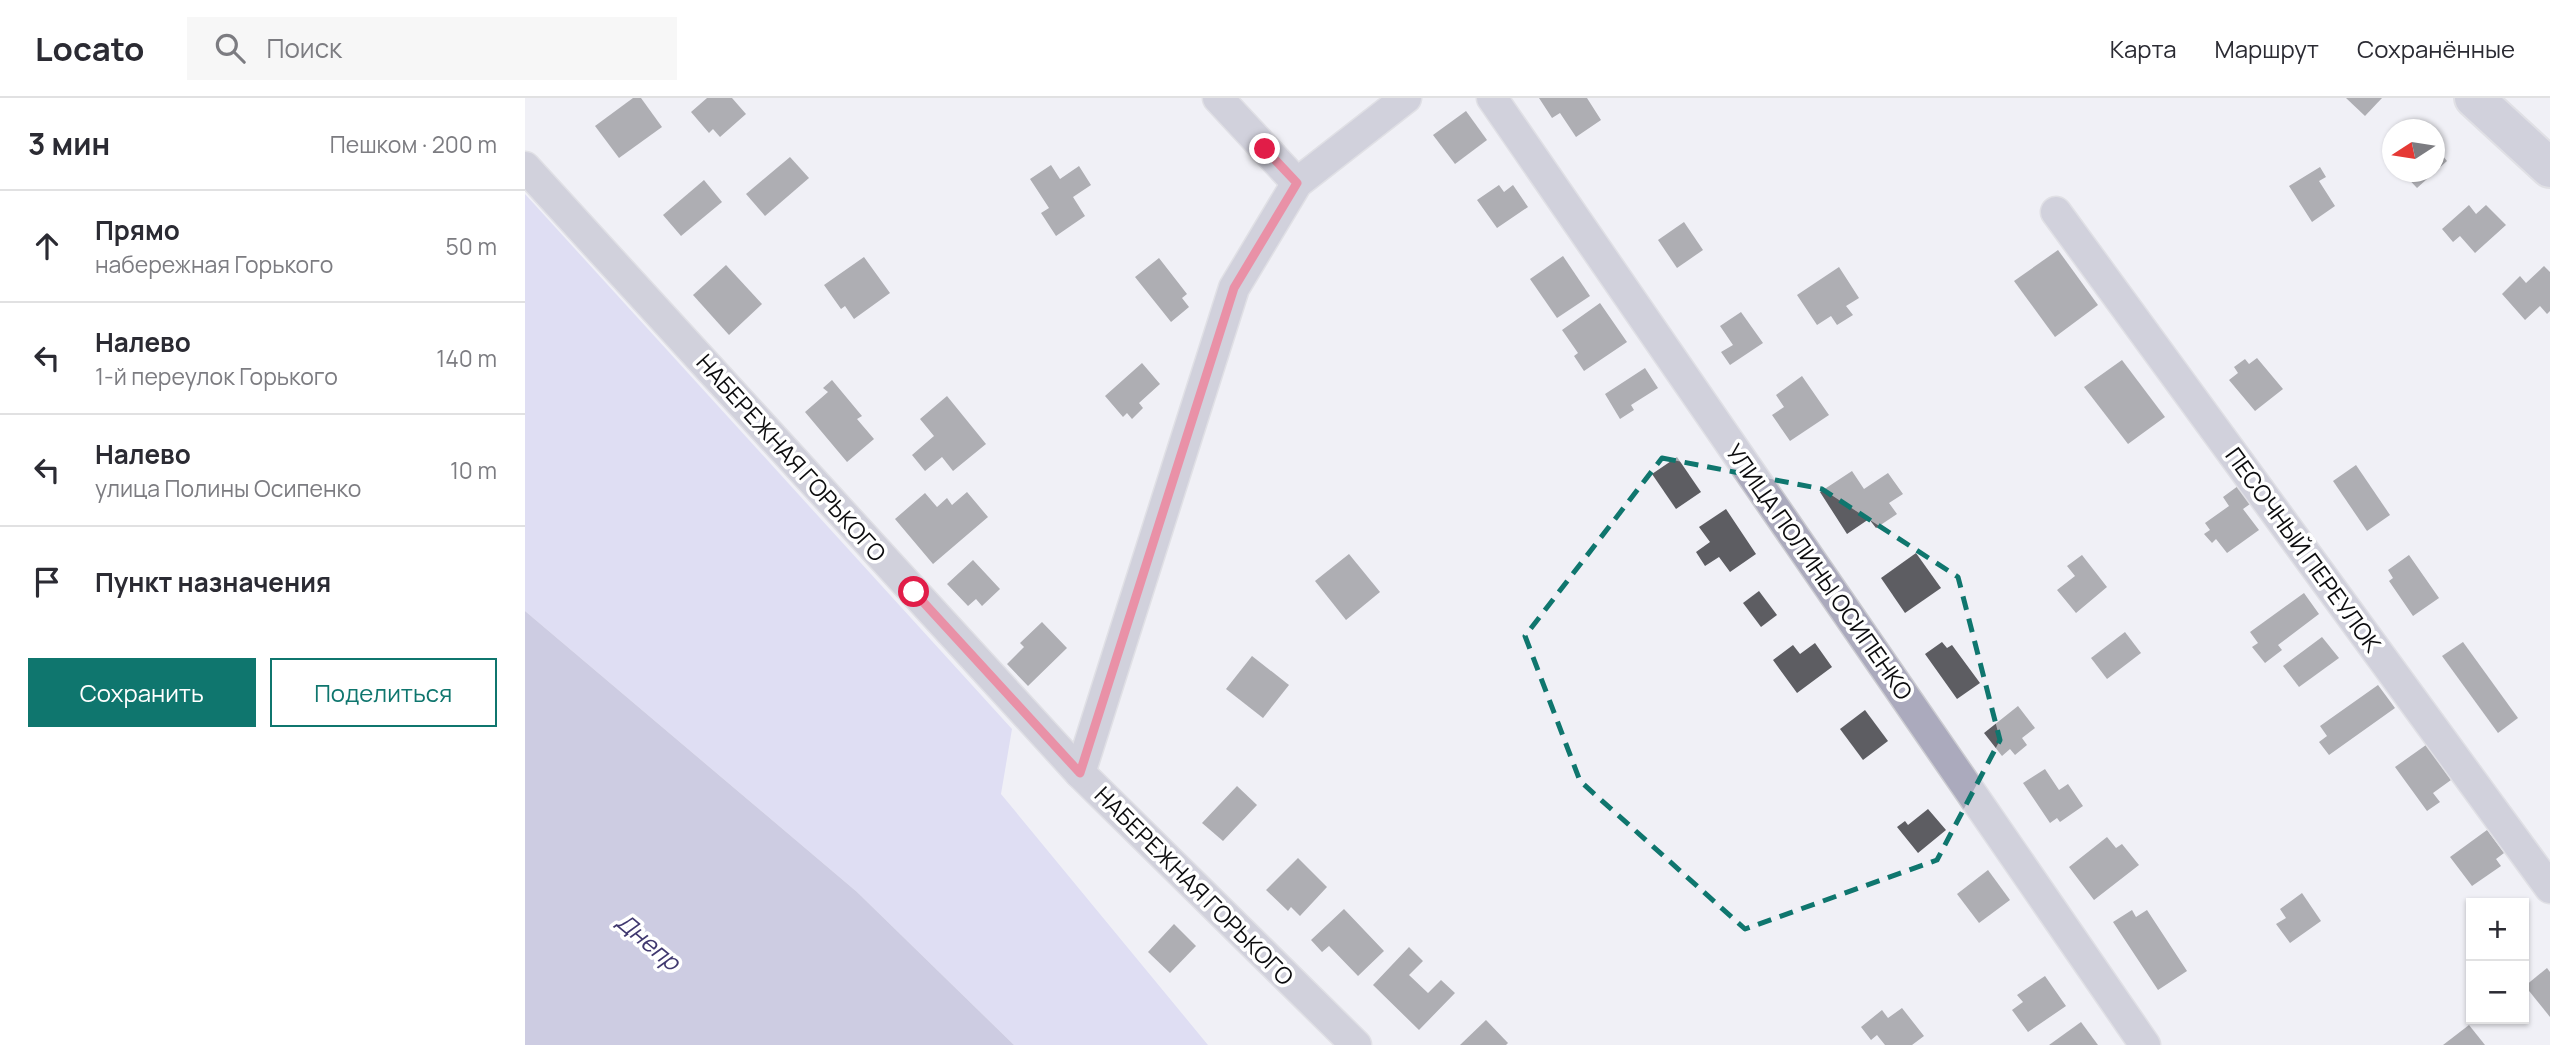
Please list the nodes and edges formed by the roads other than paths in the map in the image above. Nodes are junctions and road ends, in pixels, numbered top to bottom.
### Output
1 (1218, 98) edge
2 (1406, 98) edge
3 (1492, 98) edge
4 (2474, 98) edge
5 (525, 167) edge
6 (2550, 168) edge
7 (1297, 183) junction
8 (2056, 212) dead end
9 (1080, 773) junction
10 (2550, 888) edge
11 (1356, 1045) edge
12 (2145, 1045) edge

1 - 7 street
2 - 7 street
3 - 12 street, УЛИЦА ПОЛИНЫ ОСИПЕНКО
4 - 6 street
5 - 9 street, НАБЕРЕЖНАЯ ГОРЬКОГО
7 - 9 street
8 - 10 street, ПЕСОЧНЫЙ ПЕРЕУЛОК
9 - 11 street, НАБЕРЕЖНАЯ ГОРЬКОГО

